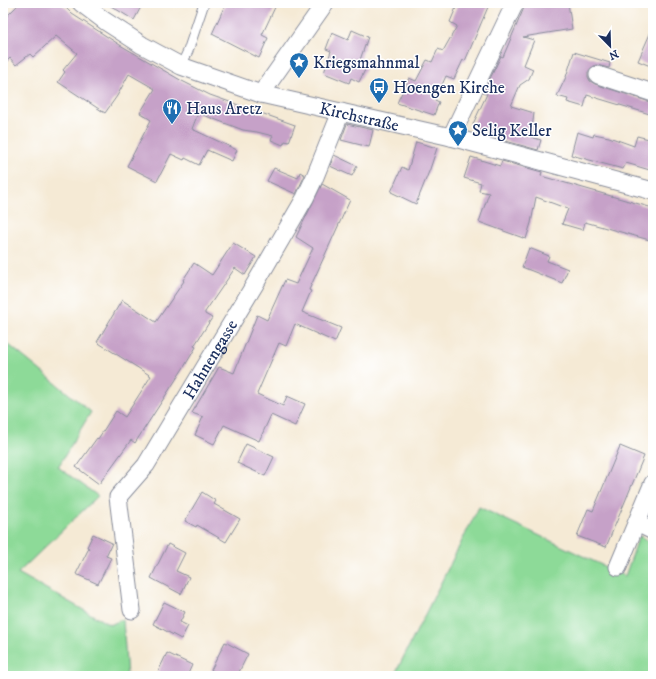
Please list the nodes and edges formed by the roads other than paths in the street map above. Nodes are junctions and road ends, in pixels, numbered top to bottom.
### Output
1 (81, 3) edge
2 (204, 3) edge
3 (325, 3) edge
4 (515, 3) edge
5 (181, 66) junction
6 (598, 75) dead end
7 (653, 93) edge
8 (261, 94) junction
9 (341, 112) junction
10 (451, 137) junction
11 (653, 191) edge
12 (653, 483) edge
13 (637, 523) junction
14 (653, 531) edge
15 (618, 567) dead end
16 (132, 610) dead end

1 - 5 street, Kirchstraße
2 - 5 lane
3 - 8 street
4 - 10 street
5 - 8 street, Kirchstraße
6 - 7 street
8 - 9 street, Kirchstraße
9 - 10 street, Kirchstraße
9 - 16 street, Hahnengasse
10 - 11 street, Kirchstraße
12 - 13 street
13 - 14 street
13 - 15 street

